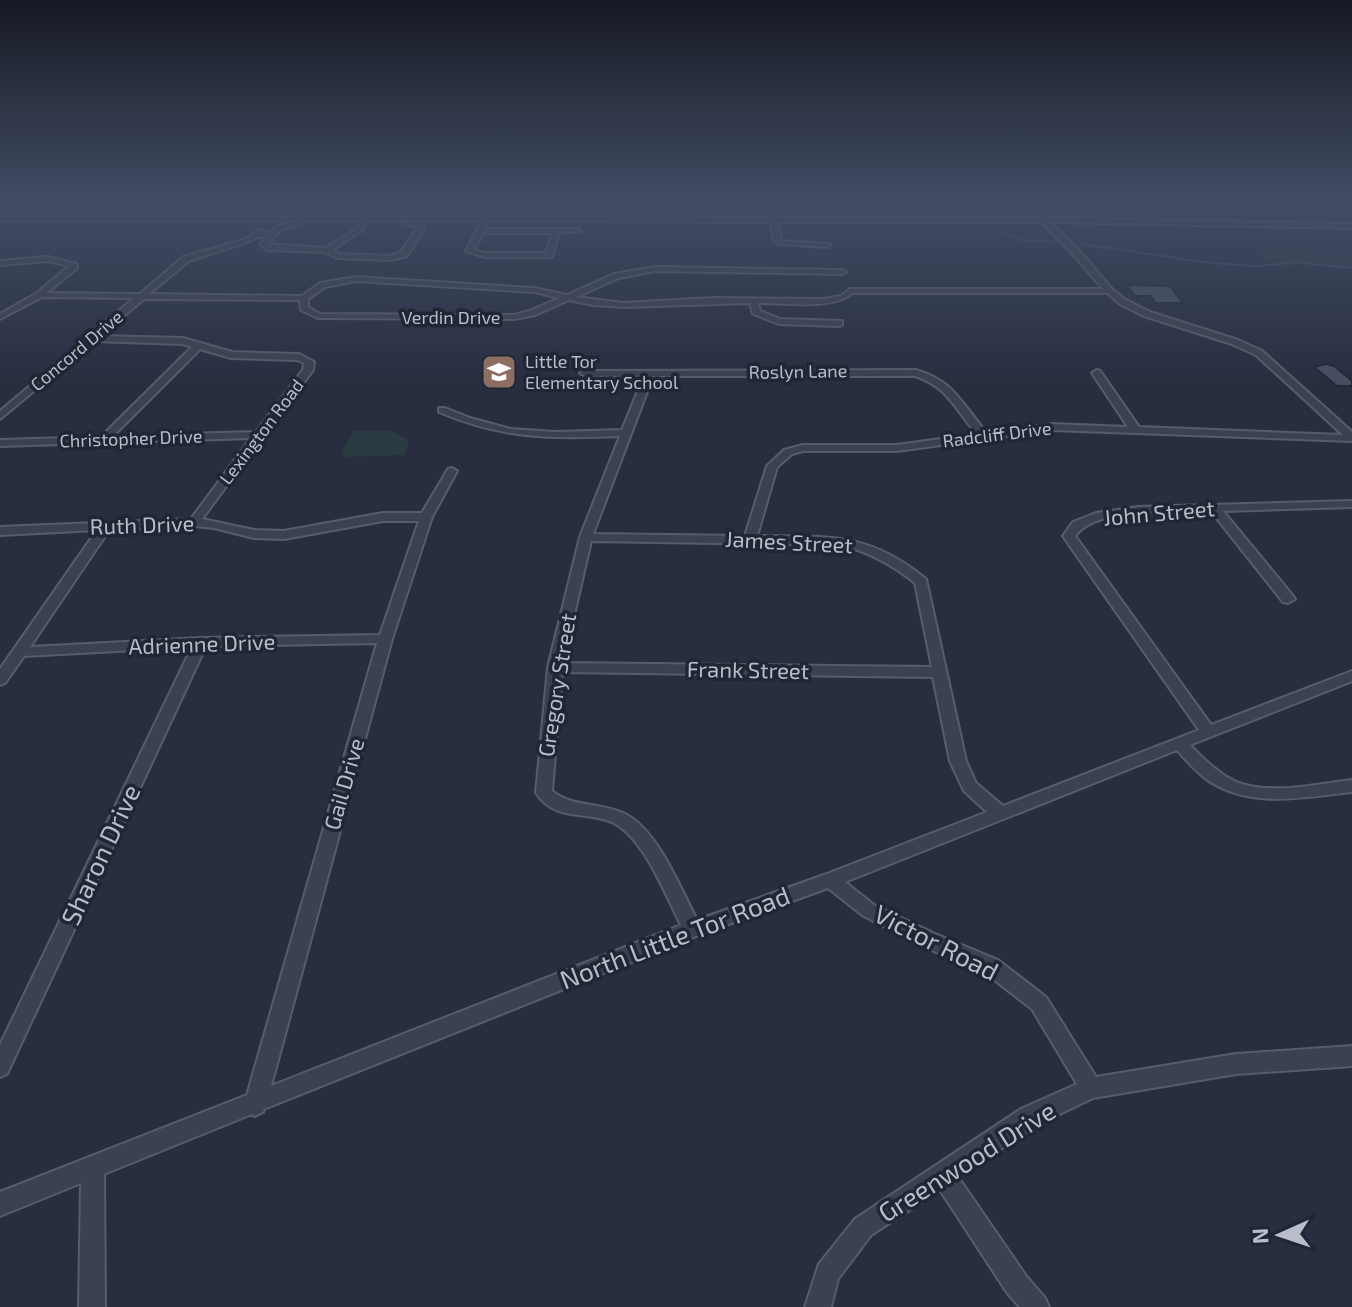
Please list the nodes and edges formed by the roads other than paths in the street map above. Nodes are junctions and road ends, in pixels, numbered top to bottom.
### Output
1 (28, 261) edge
2 (56, 261) edge
3 (184, 261) edge
4 (1083, 261) edge
5 (0, 263) edge
6 (850, 291) junction
7 (1109, 291) junction
8 (40, 295) junction
9 (144, 295) junction
10 (568, 297) junction
11 (304, 298) junction
12 (754, 300) junction
13 (2, 313) edge
14 (839, 323) dead end
15 (92, 338) junction
16 (198, 346) junction
17 (585, 373) dead end
18 (1097, 373) dead end
19 (649, 374) junction
20 (442, 410) dead end
21 (0, 416) edge
22 (1135, 429) junction
23 (627, 433) junction
24 (262, 435) junction
25 (983, 435) junction
26 (1352, 438) edge
27 (104, 440) junction
28 (0, 443) edge
29 (452, 471) dead end
30 (1352, 504) edge
31 (1214, 508) junction
32 (426, 517) junction
33 (194, 522) junction
34 (106, 526) junction
35 (0, 531) edge
36 (586, 537) junction
37 (750, 539) junction
38 (1288, 599) dead end
39 (385, 639) junction
40 (201, 642) junction
41 (20, 652) junction
42 (555, 667) junction
43 (940, 672) junction
44 (1352, 676) edge
45 (0, 680) edge
46 (1208, 732) junction
47 (1179, 743) junction
48 (1352, 786) edge
49 (1000, 813) junction
50 (830, 880) junction
51 (692, 929) junction
52 (1352, 1056) edge
53 (0, 1067) edge
54 (1091, 1088) junction
55 (255, 1105) junction
56 (93, 1168) junction
57 (942, 1173) junction
58 (0, 1204) edge
59 (92, 1307) edge
60 (818, 1307) edge
61 (1036, 1307) edge

1 - 5 street
2 - 8 street
3 - 9 street, Concord Drive
4 - 7 street
6 - 7 street
6 - 10 street, Verdin Drive
6 - 12 street
7 - 26 street
8 - 9 street
8 - 13 street
9 - 11 street
9 - 15 street, Concord Drive
10 - 11 street
10 - 11 street, Verdin Drive
10 - 12 street
12 - 14 street
15 - 16 street, Lexington Road
15 - 21 street, Concord Drive
16 - 24 street, Lexington Road
16 - 27 street
17 - 19 street, Roslyn Lane
18 - 22 street
19 - 23 street, Gregory Street
19 - 25 street, Roslyn Lane
20 - 23 street
22 - 25 street, Radcliff Drive
22 - 26 street, Radcliff Drive
23 - 36 street, Gregory Street
24 - 27 street, Christopher Drive
24 - 33 street, Lexington Road
25 - 37 street, Radcliff Drive
27 - 28 street, Christopher Drive
29 - 32 street, Gail Drive
30 - 31 street, John Street
31 - 38 street
31 - 46 street, John Street
32 - 33 street, Ruth Drive
32 - 39 street, Gail Drive
33 - 34 street, Ruth Drive
34 - 35 street, Ruth Drive
34 - 41 street
36 - 37 street, James Street
36 - 42 street, Gregory Street
37 - 43 street, James Street
39 - 40 street, Adrienne Drive
39 - 55 street, Gail Drive
40 - 41 street, Adrienne Drive
40 - 53 street, Sharon Drive
41 - 45 street
42 - 43 street, Frank Street
42 - 51 street, Gregory Street
43 - 49 street, James Street
44 - 46 street, North Little Tor Road
46 - 47 street, North Little Tor Road
47 - 48 street
47 - 49 street, North Little Tor Road
49 - 50 street, North Little Tor Road
50 - 51 street, North Little Tor Road
50 - 54 street, Victor Road
51 - 55 street, North Little Tor Road
52 - 54 street, Greenwood Drive
54 - 57 street, Greenwood Drive
55 - 56 street, North Little Tor Road
56 - 58 street, North Little Tor Road
56 - 59 street
57 - 60 street, Greenwood Drive
57 - 61 street

